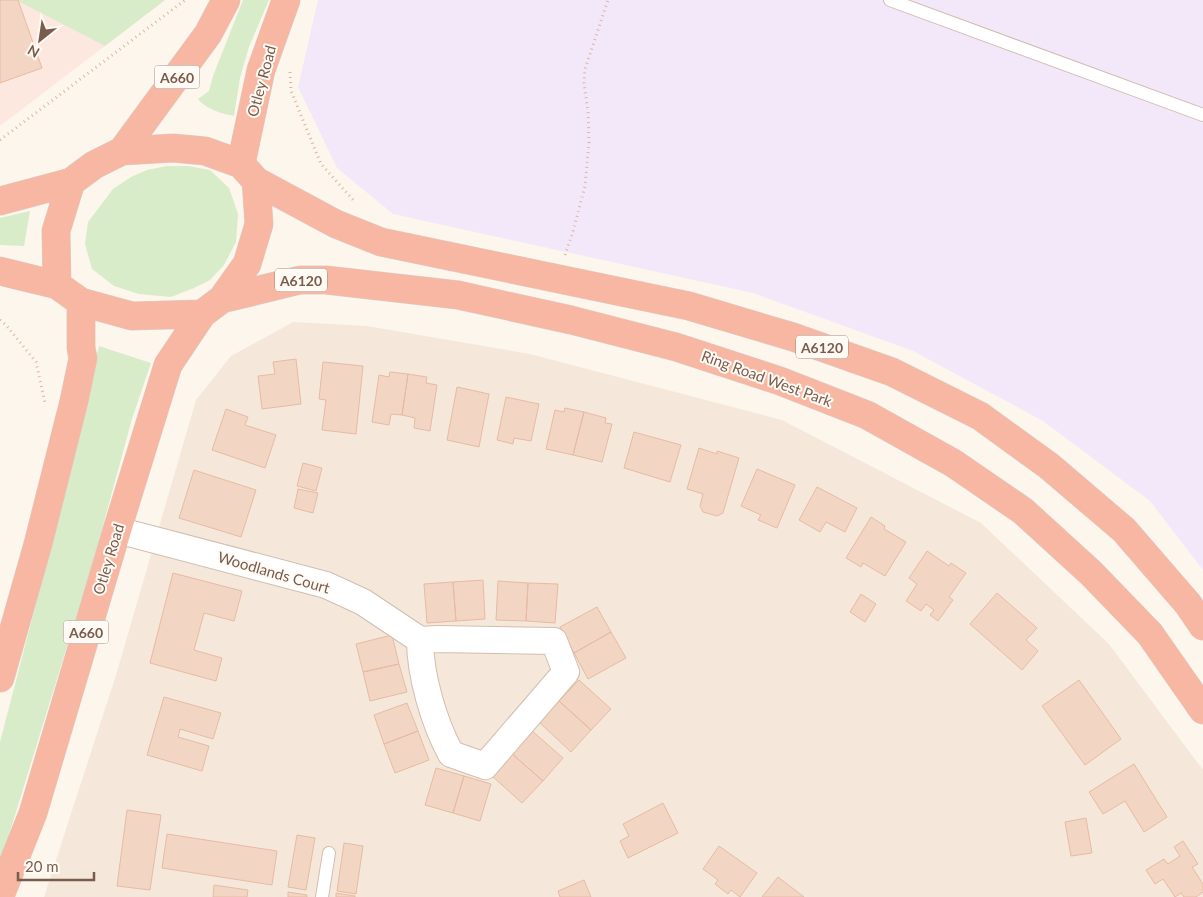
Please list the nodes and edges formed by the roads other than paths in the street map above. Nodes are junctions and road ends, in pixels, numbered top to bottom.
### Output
1 (226, 0) edge
2 (286, 0) edge
3 (890, 0) edge
4 (1203, 115) edge
5 (122, 150) junction
6 (249, 172) junction
7 (71, 182) junction
8 (0, 201) edge
9 (0, 271) edge
10 (57, 284) junction
11 (81, 302) junction
12 (212, 306) junction
13 (117, 530) junction
14 (1203, 626) edge
15 (420, 640) junction
16 (2, 665) edge
17 (1203, 710) edge
18 (329, 853) dead end
19 (0, 896) edge
20 (322, 897) edge

1 - 5 highway, A660
2 - 6 highway, Otley Road
3 - 4 lane
5 - 6 highway, A6120
5 - 7 highway, A6120
6 - 12 highway, Otley Road
6 - 14 highway, A6120
7 - 8 highway, A6120
7 - 10 highway
9 - 10 highway, A6120
10 - 11 highway, A6120
11 - 12 highway, A6120
11 - 16 highway
12 - 13 highway, Otley Road / A660
12 - 17 highway, Ring Road West Park / A6120
13 - 15 street, Woodlands Court
13 - 19 highway, Otley Road / A660
15 - 15 street
18 - 20 lane

